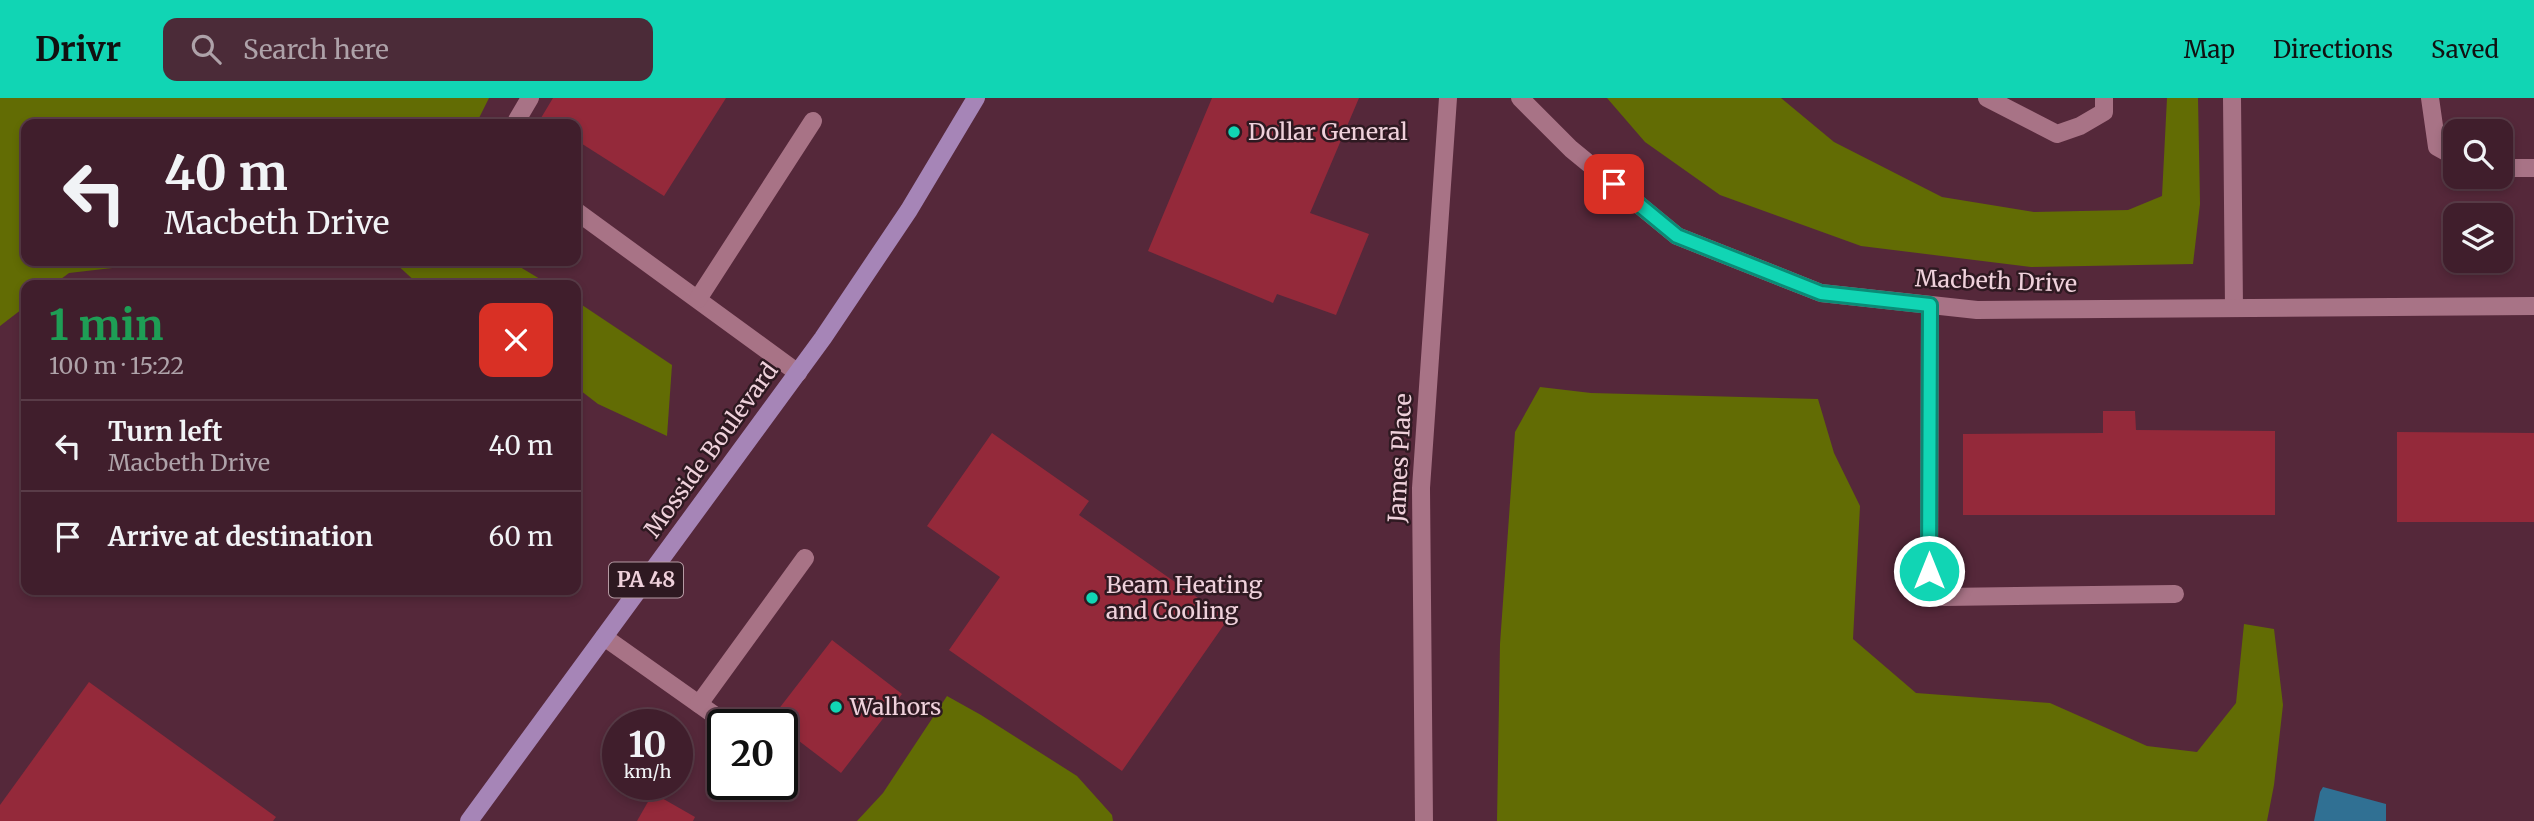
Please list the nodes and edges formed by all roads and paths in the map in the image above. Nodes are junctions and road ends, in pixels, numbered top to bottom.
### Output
1 (530, 98) edge
2 (976, 98) edge
3 (1448, 98) edge
4 (1520, 98) edge
5 (1986, 98) edge
6 (2104, 98) edge
7 (2232, 98) edge
8 (2430, 98) edge
9 (518, 119) edge
10 (813, 121) dead end
11 (2443, 150) edge
12 (2513, 168) edge
13 (2534, 168) edge
14 (581, 215) edge
15 (698, 299) junction
16 (1930, 305) junction
17 (2534, 306) edge
18 (2235, 308) junction
19 (797, 373) junction
20 (805, 558) dead end
21 (2175, 594) dead end
22 (604, 637) junction
23 (699, 704) junction
24 (707, 710) edge
25 (474, 819) edge
26 (1424, 821) edge

1 - 9 street
2 - 19 main road, Mosside Boulevard / PA 48
3 - 26 street, James Place
4 - 16 street, Macbeth Drive
5 - 6 street
7 - 18 street
8 - 11 street
10 - 15 street
12 - 13 street
14 - 15 street
15 - 19 street
16 - 18 street, Macbeth Drive
16 - 21 street
17 - 18 street, Macbeth Drive
19 - 22 main road, Mosside Boulevard / PA 48
20 - 23 street
22 - 23 street
22 - 25 main road, Mosside Boulevard / PA 48
23 - 24 street

